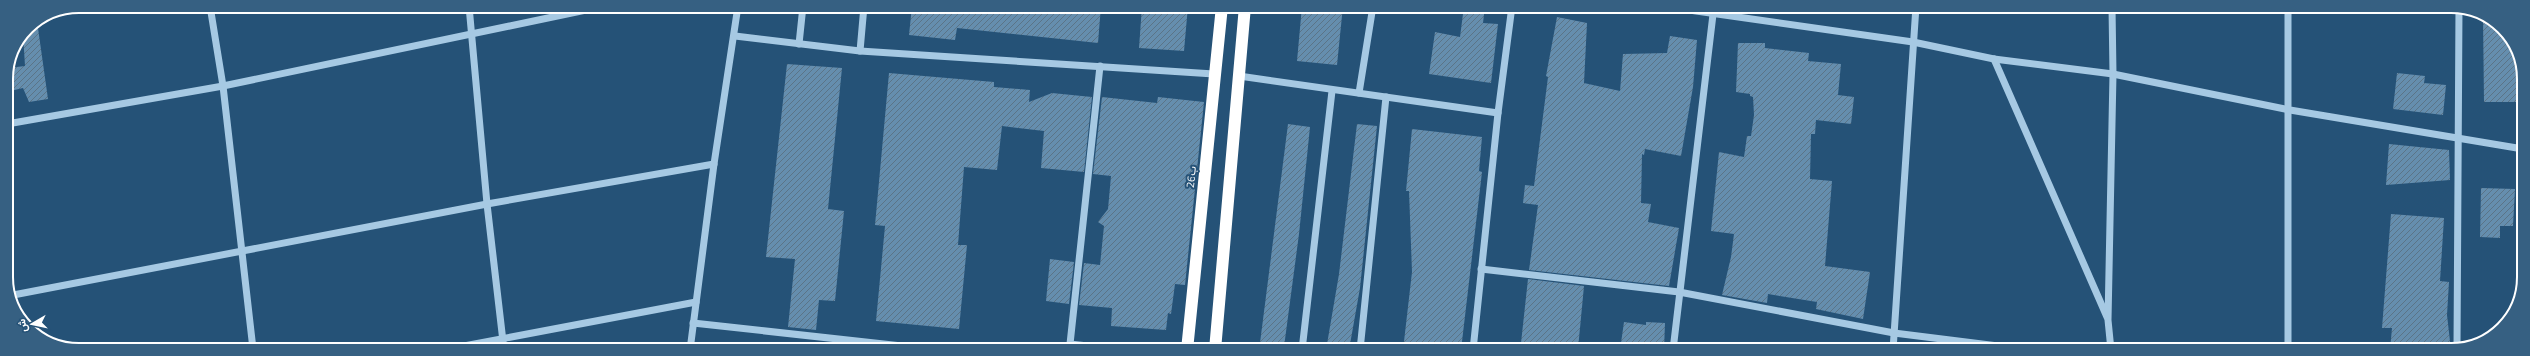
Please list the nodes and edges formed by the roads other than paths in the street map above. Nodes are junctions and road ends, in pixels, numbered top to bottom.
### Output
1 (211, 13) edge
2 (470, 13) edge
3 (572, 13) edge
4 (737, 13) edge
5 (802, 13) edge
6 (863, 13) edge
7 (1221, 13) edge
8 (1244, 13) edge
9 (1372, 13) edge
10 (1511, 13) edge
11 (1714, 13) edge
12 (1733, 13) edge
13 (1915, 13) edge
14 (2112, 13) edge
15 (2288, 13) edge
16 (2459, 14) edge
17 (473, 34) junction
18 (735, 36) junction
19 (1913, 42) junction
20 (799, 44) junction
21 (860, 51) junction
22 (1994, 59) junction
23 (1100, 66) junction
24 (1214, 74) junction
25 (2113, 74) junction
26 (1239, 76) junction
27 (222, 86) junction
28 (1332, 91) junction
29 (1359, 93) junction
30 (1386, 97) junction
31 (2290, 110) junction
32 (1498, 113) junction
33 (13, 123) edge
34 (2460, 138) junction
35 (2517, 148) edge
36 (714, 164) junction
37 (487, 204) junction
38 (240, 253) junction
39 (1481, 269) junction
40 (1679, 292) junction
41 (16, 295) edge
42 (696, 302) junction
43 (2108, 320) junction
44 (693, 323) junction
45 (1894, 333) junction
46 (503, 337) junction
47 (2458, 342) edge
48 (252, 343) edge
49 (478, 343) edge
50 (503, 343) edge
51 (691, 343) edge
52 (874, 343) edge
53 (1070, 343) edge
54 (1188, 343) edge
55 (1216, 343) edge
56 (1303, 343) edge
57 (1361, 343) edge
58 (1474, 343) edge
59 (1673, 343) edge
60 (1893, 343) edge
61 (1974, 343) edge
62 (2110, 343) edge
63 (2288, 343) edge

1 - 27 street
2 - 17 street
3 - 17 street
4 - 18 street
5 - 20 street
6 - 21 street
7 - 24 highway, 26ب
8 - 26 highway
9 - 29 street
10 - 32 street
11 - 40 street
12 - 19 street
13 - 19 street
14 - 25 street
15 - 31 street
16 - 34 street
17 - 27 street
17 - 37 street
18 - 20 street
18 - 36 street
19 - 22 street
19 - 45 street
20 - 21 street
21 - 23 street
22 - 25 street
22 - 43 street
23 - 24 street
23 - 53 street
24 - 54 highway, 26ب
25 - 31 street
25 - 43 street
26 - 28 street
26 - 55 highway
27 - 33 street
27 - 38 street
28 - 29 street
28 - 56 street
29 - 30 street
30 - 32 street
30 - 57 street
31 - 34 street
31 - 63 street
32 - 39 street
34 - 35 street
34 - 47 street
36 - 37 street
36 - 42 street
37 - 38 street
37 - 46 street
38 - 41 street
38 - 48 street
39 - 40 street
39 - 58 street
40 - 45 street
40 - 59 street
42 - 44 street
42 - 46 street
43 - 62 street
44 - 51 street
44 - 52 street
45 - 60 street
45 - 61 street
46 - 49 street
46 - 50 street

